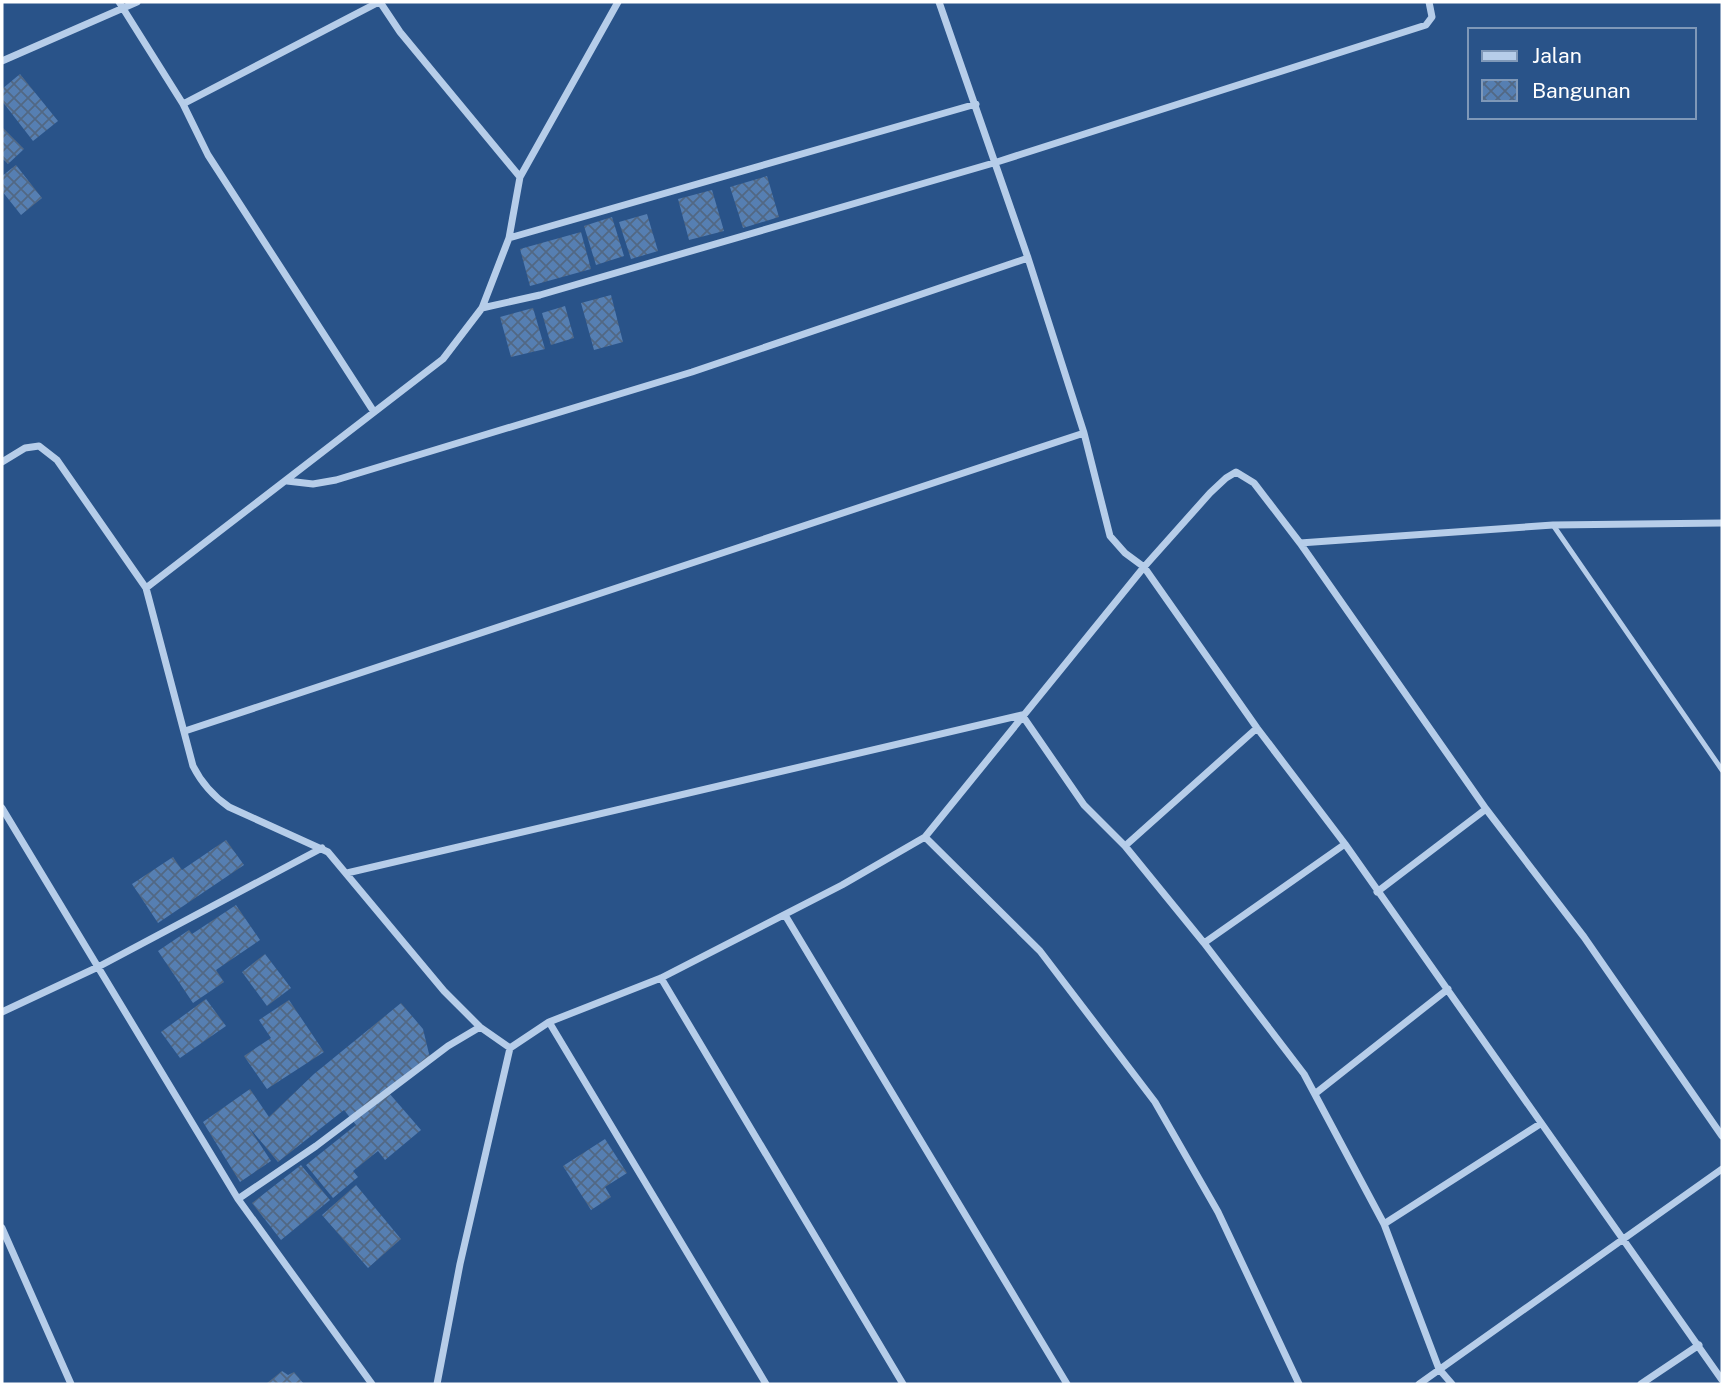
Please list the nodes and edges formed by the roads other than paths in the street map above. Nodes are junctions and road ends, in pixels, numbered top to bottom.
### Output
1 (120, 2) edge
2 (137, 2) edge
3 (380, 2) edge
4 (618, 2) edge
5 (939, 2) edge
6 (1429, 2) edge
7 (124, 10) junction
8 (2, 61) edge
9 (184, 104) junction
10 (976, 104) junction
11 (997, 162) junction
12 (520, 177) junction
13 (509, 238) junction
14 (1028, 258) junction
15 (482, 307) junction
16 (374, 412) junction
17 (1084, 433) junction
18 (2, 462) edge
19 (286, 481) junction
20 (1722, 523) edge
21 (1553, 525) junction
22 (1300, 543) junction
23 (1144, 567) junction
24 (146, 588) junction
25 (1023, 715) junction
26 (1258, 728) junction
27 (186, 731) junction
28 (1722, 770) edge
29 (2, 808) edge
30 (1486, 809) junction
31 (925, 837) junction
32 (1345, 844) junction
33 (1125, 846) junction
34 (322, 848) junction
35 (348, 873) junction
36 (1377, 892) junction
37 (785, 915) junction
38 (1204, 943) junction
39 (98, 967) junction
40 (661, 978) junction
41 (1448, 989) junction
42 (2, 1012) edge
43 (548, 1022) junction
44 (480, 1027) junction
45 (510, 1048) junction
46 (1316, 1093) junction
47 (1540, 1124) junction
48 (1722, 1136) edge
49 (1722, 1169) edge
50 (238, 1199) junction
51 (1384, 1224) junction
52 (2, 1228) edge
53 (1623, 1237) junction
54 (1699, 1345) junction
55 (1439, 1369) junction
56 (1722, 1380) edge
57 (71, 1384) edge
58 (372, 1384) edge
59 (437, 1384) edge
60 (766, 1384) edge
61 (903, 1384) edge
62 (1067, 1384) edge
63 (1299, 1384) edge
64 (1419, 1384) edge
65 (1451, 1384) edge
66 (1641, 1384) edge

1 - 7 street
2 - 7 street
3 - 9 street
3 - 12 street
4 - 12 street
5 - 10 street
6 - 11 street
7 - 8 street
7 - 9 street
9 - 16 street
10 - 11 street
10 - 13 street
11 - 14 street
11 - 15 street
12 - 13 street
13 - 15 street
14 - 17 street
14 - 19 street
15 - 16 street
16 - 19 street
17 - 23 street
17 - 27 street
18 - 24 street
19 - 24 street
20 - 21 street
21 - 22 street
21 - 28 lane
22 - 23 street
22 - 30 street
23 - 25 street
23 - 26 street
24 - 27 street
25 - 31 street
25 - 33 street
25 - 35 street
26 - 32 street
26 - 33 street
27 - 34 street
29 - 39 street
30 - 36 street
30 - 48 street
31 - 37 street
31 - 63 street
32 - 36 street
32 - 38 street
33 - 38 street
34 - 35 street
34 - 39 street
35 - 44 street
36 - 41 street
37 - 40 street
37 - 62 street
38 - 46 street
39 - 42 street
39 - 50 street
40 - 43 street
40 - 61 street
41 - 46 street
41 - 47 street
43 - 45 street
43 - 60 street
44 - 45 street
44 - 50 street
45 - 59 street
46 - 51 street
47 - 51 street
47 - 53 street
49 - 53 street
50 - 58 street
51 - 55 street
52 - 57 street
53 - 54 street
53 - 55 street
54 - 56 street
54 - 66 street
55 - 64 street
55 - 65 street

